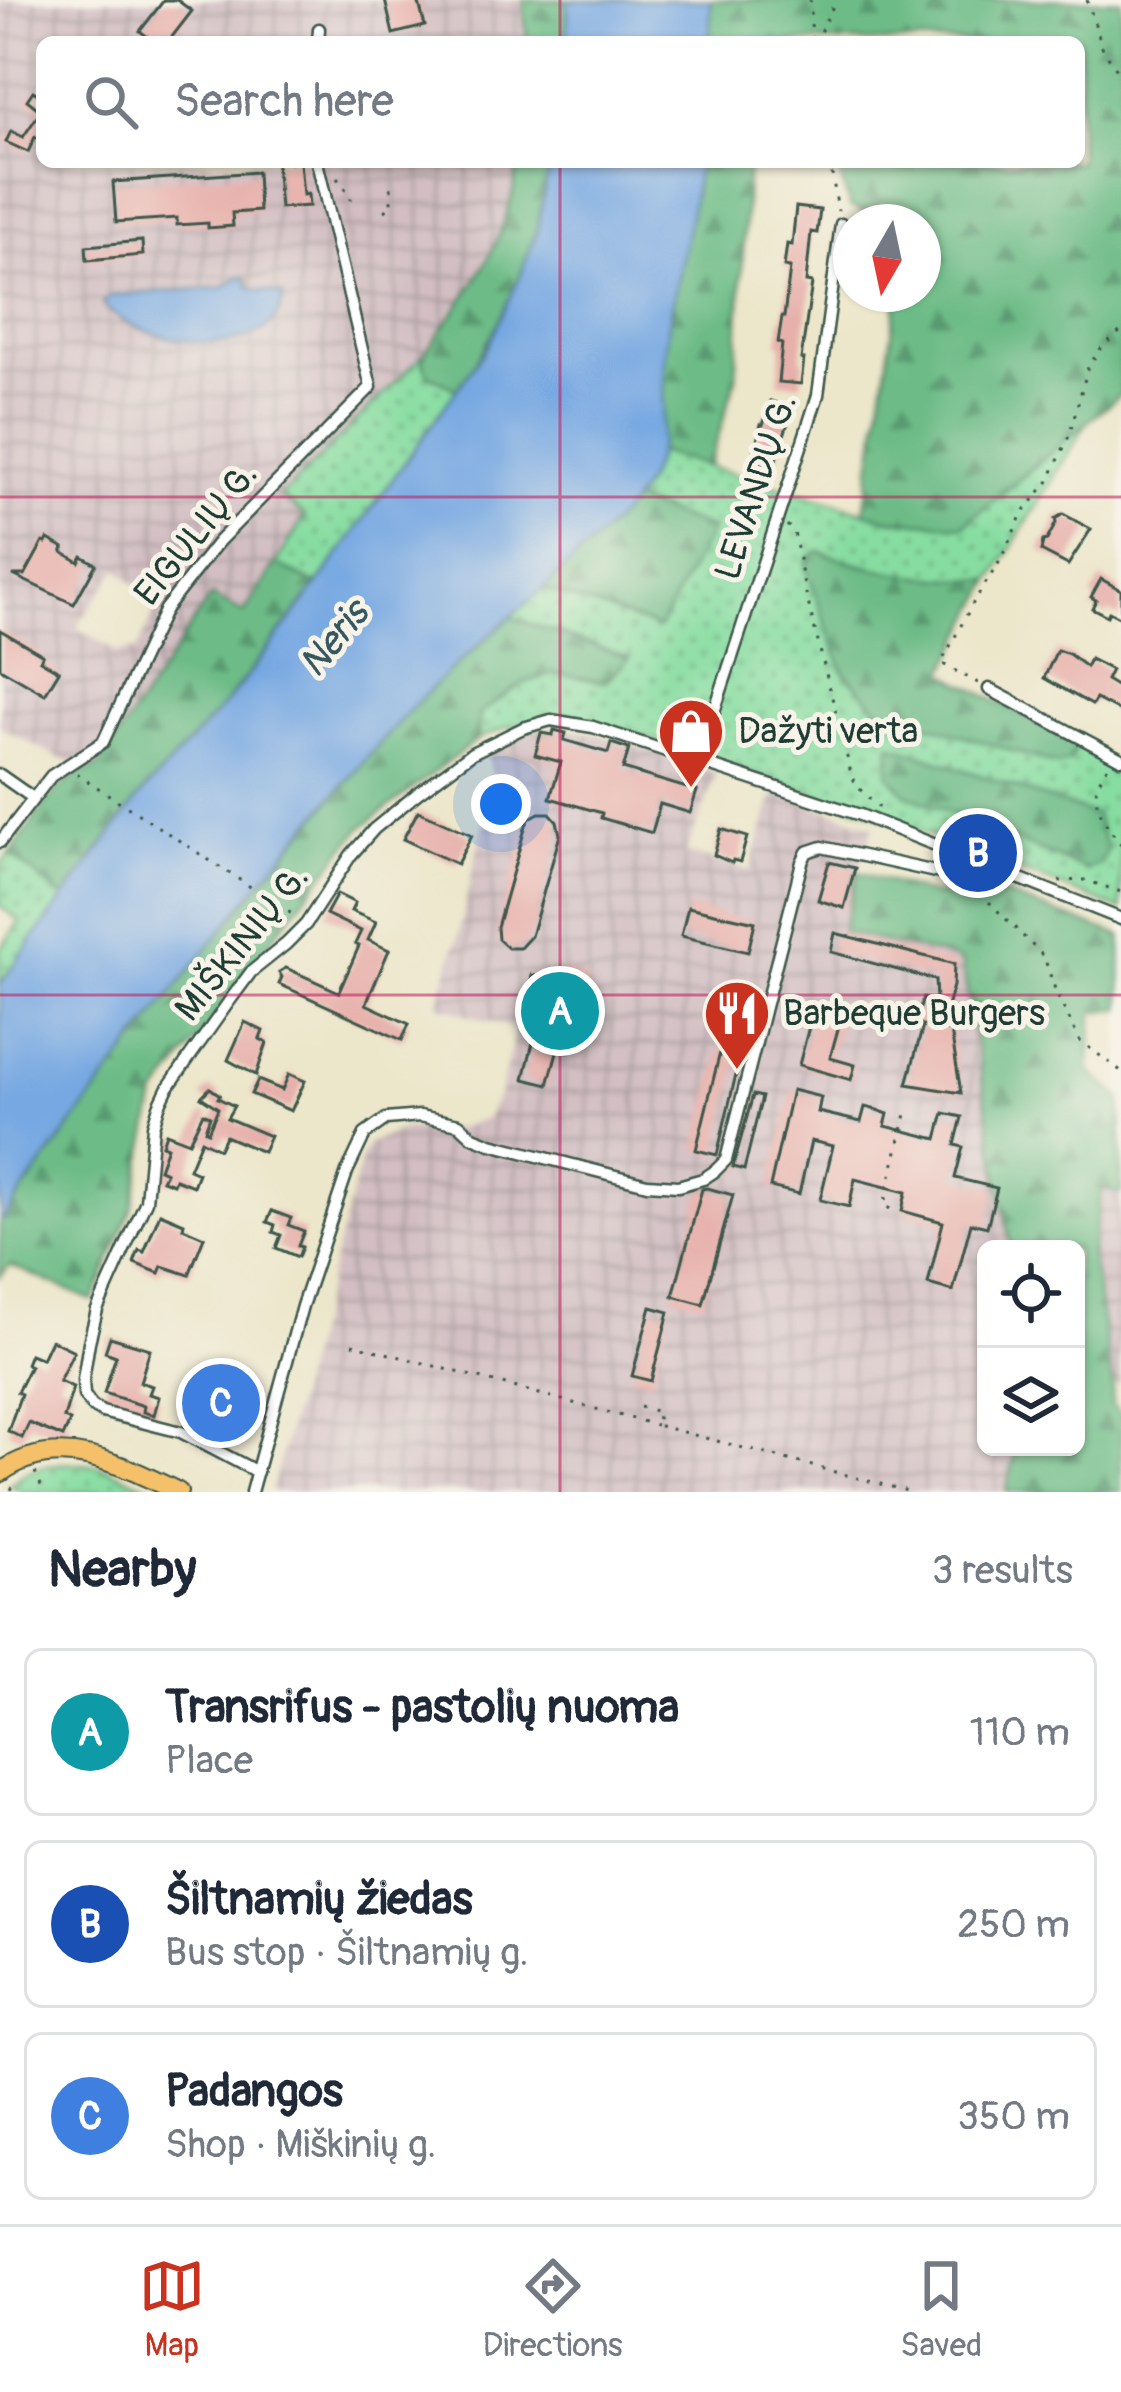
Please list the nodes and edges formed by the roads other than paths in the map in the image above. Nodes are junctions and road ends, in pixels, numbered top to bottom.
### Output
1 (318, 168) edge
2 (833, 283) edge
3 (989, 689) road end
4 (1117, 757) edge
5 (698, 761) junction
6 (0, 775) edge
7 (33, 798) junction
8 (0, 842) edge
9 (1002, 873) junction
10 (1121, 919) edge
11 (256, 1472) junction
12 (0, 1478) edge
13 (178, 1492) edge
14 (251, 1492) edge

1 - 7 street, EIGULIŲ G.
2 - 5 street, LEVANDŲ G.
3 - 4 street
5 - 9 street
5 - 11 street, MIŠKINIŲ G.
6 - 7 street
7 - 8 street, EIGULIŲ G.
9 - 10 street
9 - 11 street
11 - 14 street
12 - 13 highway

